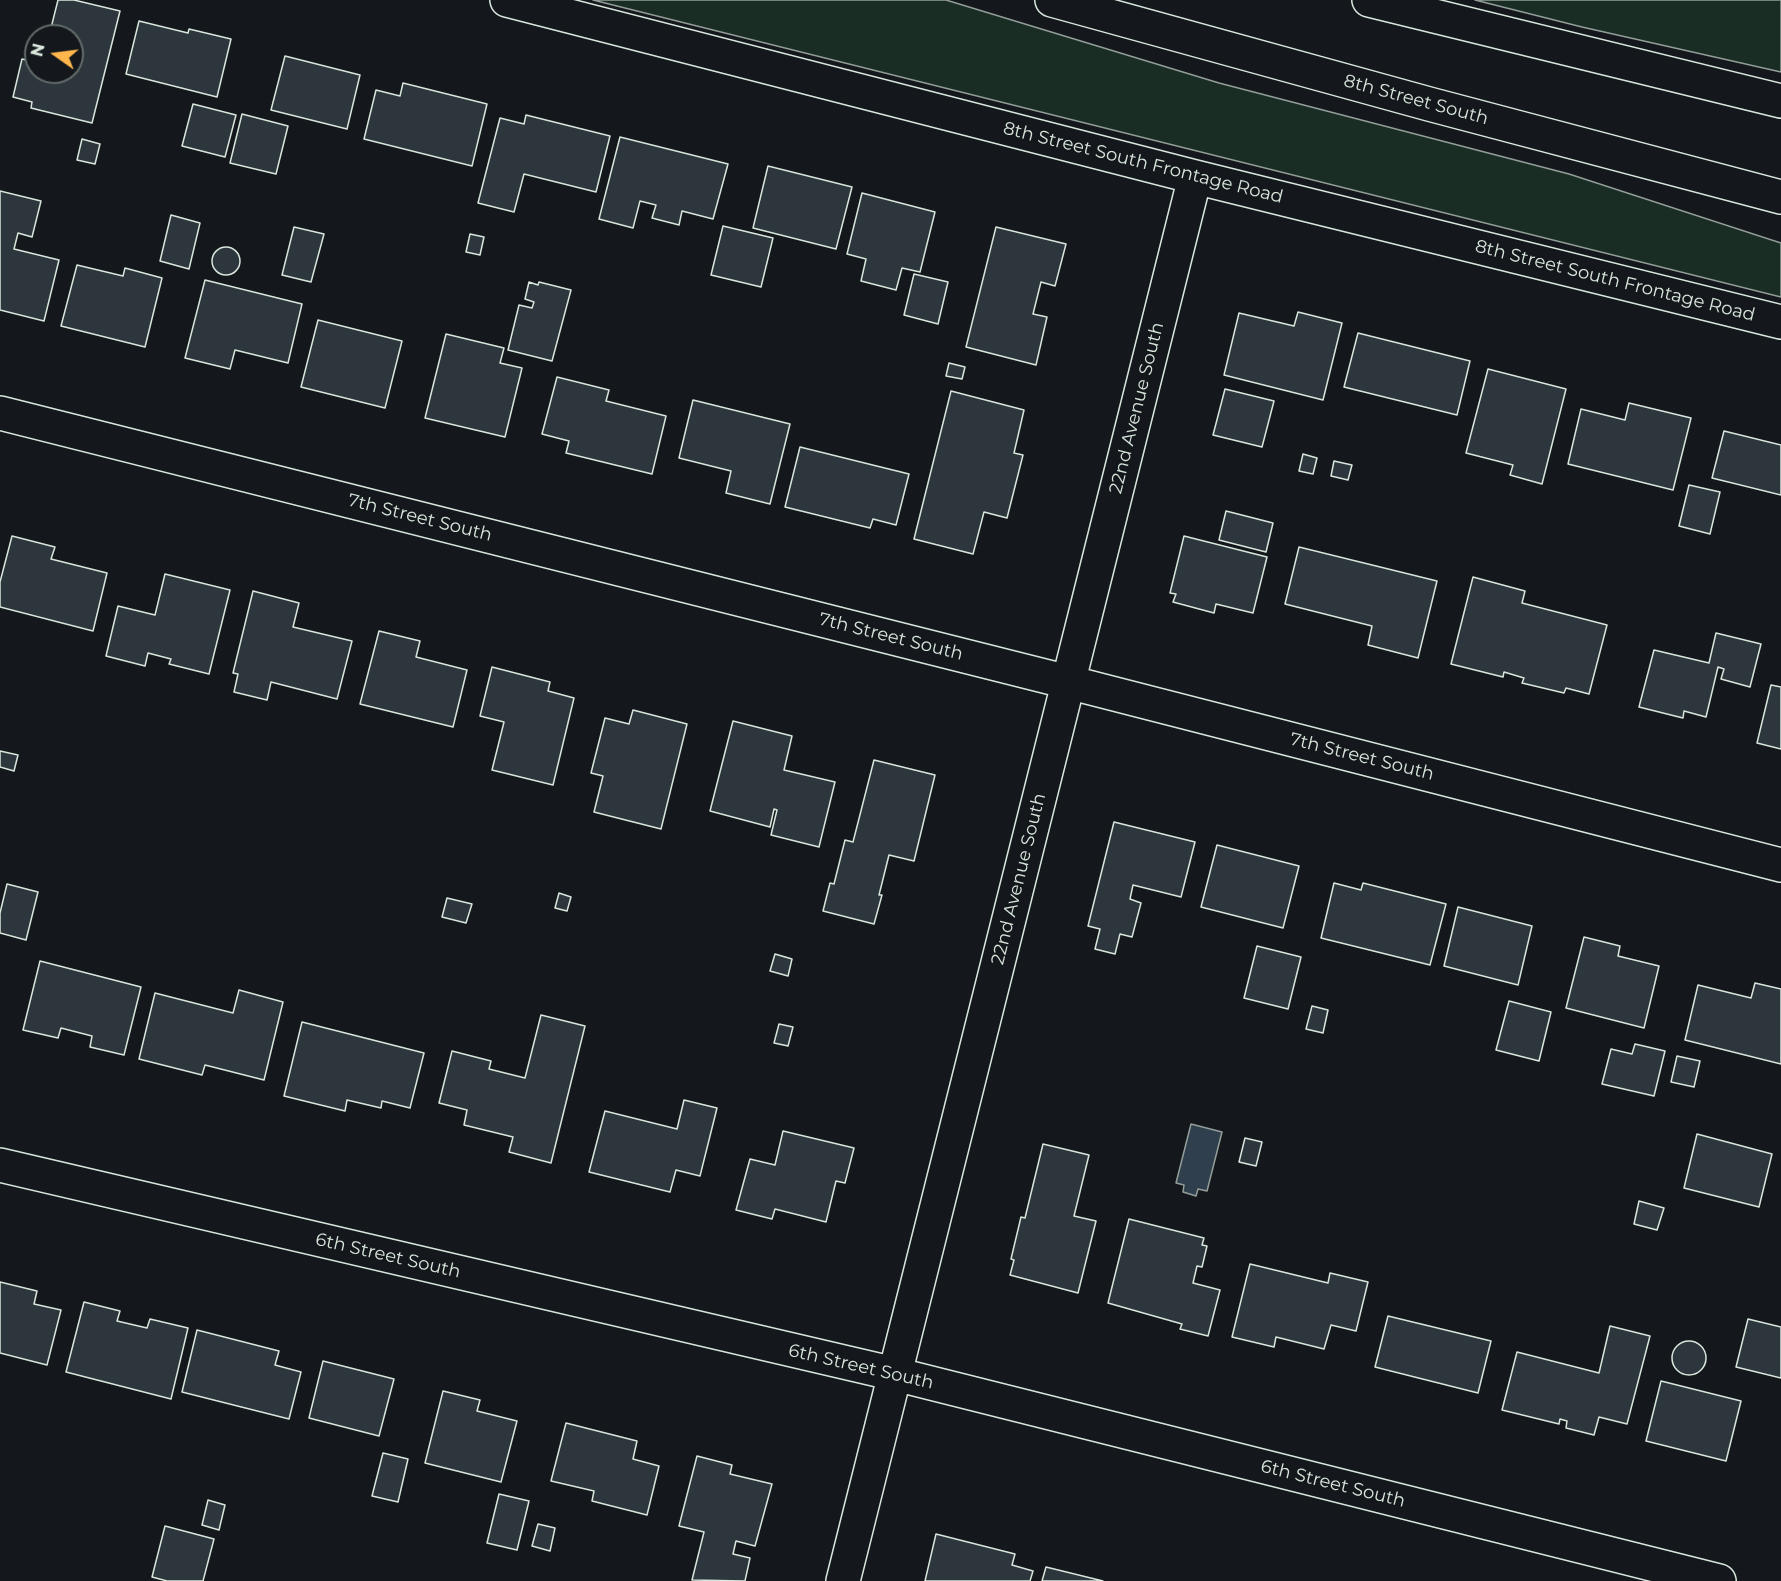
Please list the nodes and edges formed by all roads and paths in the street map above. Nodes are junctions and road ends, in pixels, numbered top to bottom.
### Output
1 (507, 0) edge
2 (1053, 0) edge
3 (1369, 0) edge
4 (1781, 101) edge
5 (1195, 177) junction
6 (1781, 197) edge
7 (1781, 322) edge
8 (0, 412) edge
9 (1068, 682) junction
10 (1781, 865) edge
11 (0, 1166) edge
12 (895, 1374) junction
13 (843, 1581) edge
14 (1719, 1581) edge

1 - 5 street, 8th Street South Frontage Road
2 - 6 street, 8th Street South
3 - 4 street
5 - 7 street, 8th Street South Frontage Road
5 - 9 street, 22nd Avenue South
8 - 9 street, 7th Street South
9 - 10 street, 7th Street South
9 - 12 street, 22nd Avenue South
11 - 12 street, 6th Street South
12 - 13 street, 22nd Avenue South
12 - 14 street, 6th Street South

